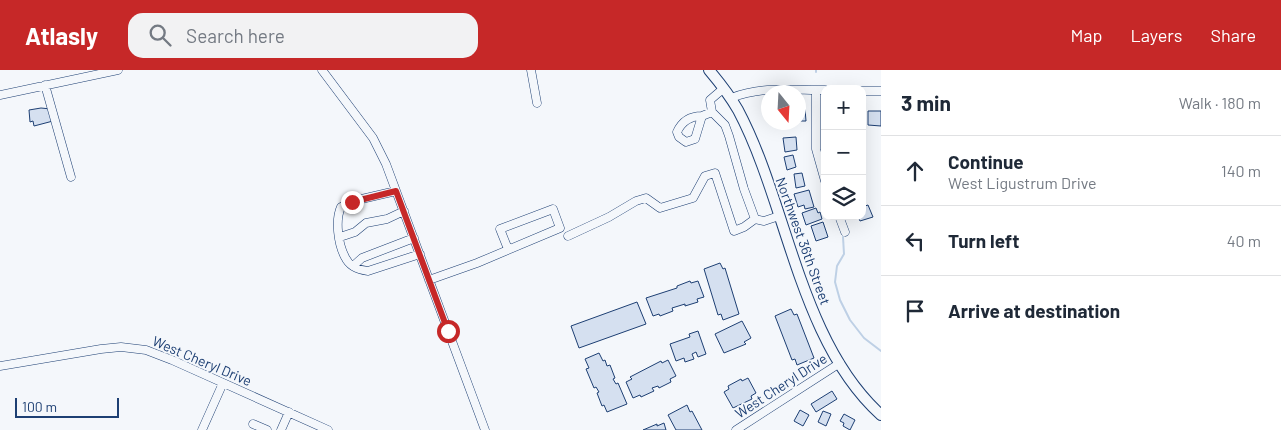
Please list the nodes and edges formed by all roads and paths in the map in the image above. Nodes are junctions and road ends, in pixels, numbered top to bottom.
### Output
1 (118, 70) edge
2 (322, 70) edge
3 (531, 70) edge
4 (709, 70) edge
5 (45, 85) junction
6 (724, 88) junction
7 (816, 90) junction
8 (821, 90) edge
9 (866, 91) edge
10 (881, 91) edge
11 (0, 95) edge
12 (731, 98) junction
13 (537, 103) dead end
14 (712, 112) junction
15 (702, 116) dead end
16 (823, 175) edge
17 (72, 177) dead end
18 (396, 191) junction
19 (404, 211) junction
20 (779, 216) junction
21 (755, 219) junction
22 (840, 220) edge
23 (845, 232) dead end
24 (568, 236) dead end
25 (340, 237) junction
26 (414, 238) junction
27 (508, 249) junction
28 (420, 254) junction
29 (353, 266) junction
30 (430, 280) junction
31 (840, 363) junction
32 (0, 366) edge
33 (223, 383) junction
34 (288, 412) junction
35 (881, 415) edge
36 (253, 424) dead end
37 (202, 430) edge
38 (267, 430) edge
39 (281, 430) edge
40 (328, 430) edge
41 (485, 430) edge
42 (736, 430) edge

1 - 5 street
2 - 18 street
3 - 13 street
4 - 6 main road, Northwest 36th Street
5 - 11 street
5 - 17 street
6 - 12 main road, Northwest 36th Street
6 - 14 street
7 - 8 street
7 - 12 street
7 - 16 street
9 - 10 street
12 - 20 main road, Northwest 36th Street
14 - 15 street
14 - 21 street
18 - 19 street
18 - 25 street
19 - 25 street
19 - 26 street
20 - 21 street
20 - 31 main road, Northwest 36th Street
21 - 24 street
22 - 23 street
25 - 29 street
26 - 28 street
26 - 29 street
27 - 27 street
27 - 30 street
28 - 29 street
28 - 30 street
30 - 41 street
31 - 35 main road, Northwest 36th Street
31 - 42 street, West Cheryl Drive
32 - 33 street, West Cheryl Drive
33 - 34 street, West Cheryl Drive
33 - 37 street
34 - 39 street
34 - 40 street, West Cheryl Drive
36 - 38 street

